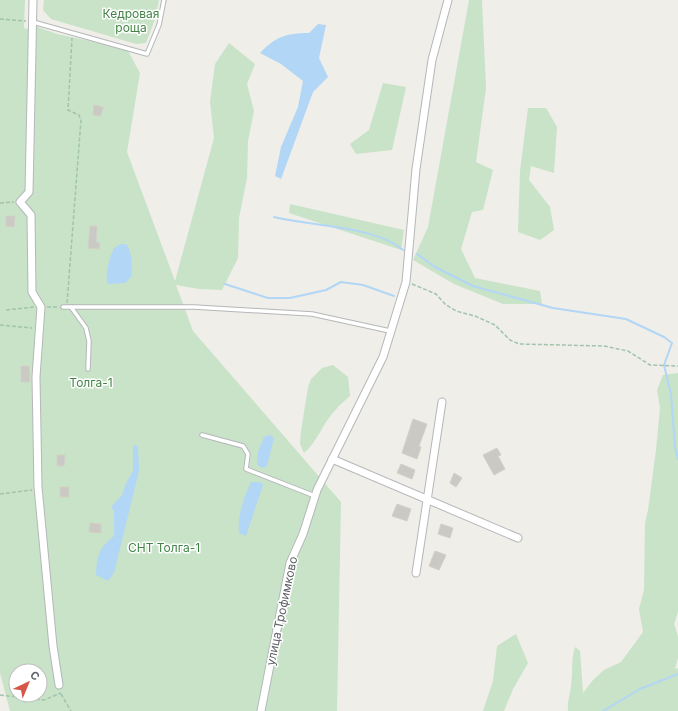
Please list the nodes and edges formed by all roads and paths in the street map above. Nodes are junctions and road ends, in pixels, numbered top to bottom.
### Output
1 (34, 0) edge
2 (164, 0) edge
3 (448, 0) edge
4 (0, 19) edge
5 (33, 22) junction
6 (73, 33) junction
7 (20, 202) junction
8 (0, 203) edge
9 (406, 282) junction
10 (67, 307) junction
11 (0, 325) edge
12 (40, 328) junction
13 (390, 331) junction
14 (678, 366) edge
15 (88, 369) dead end
16 (442, 402) dead end
17 (202, 435) dead end
18 (332, 459) junction
19 (38, 489) junction
20 (316, 493) junction
21 (0, 494) edge
22 (428, 500) junction
23 (518, 538) dead end
24 (416, 573) dead end
25 (59, 685) joint
26 (61, 693) junction
27 (0, 695) edge
28 (71, 711) edge
29 (261, 711) edge

1 - 5 street
2 - 6 lane
3 - 9 street, улица Трофимково
4 - 5 path
5 - 6 lane
5 - 7 street
6 - 10 path
7 - 8 path
7 - 12 street
9 - 13 street, улица Трофимково
9 - 14 path
10 - 13 lane
10 - 15 lane
11 - 12 path
12 - 19 street
13 - 18 street, улица Трофимково
16 - 22 street
17 - 20 lane
18 - 20 street, улица Трофимково
18 - 22 street
19 - 21 path
19 - 25 street
20 - 29 street, улица Трофимково
22 - 23 street
22 - 24 street
25 - 26 path
26 - 27 path
26 - 28 path

